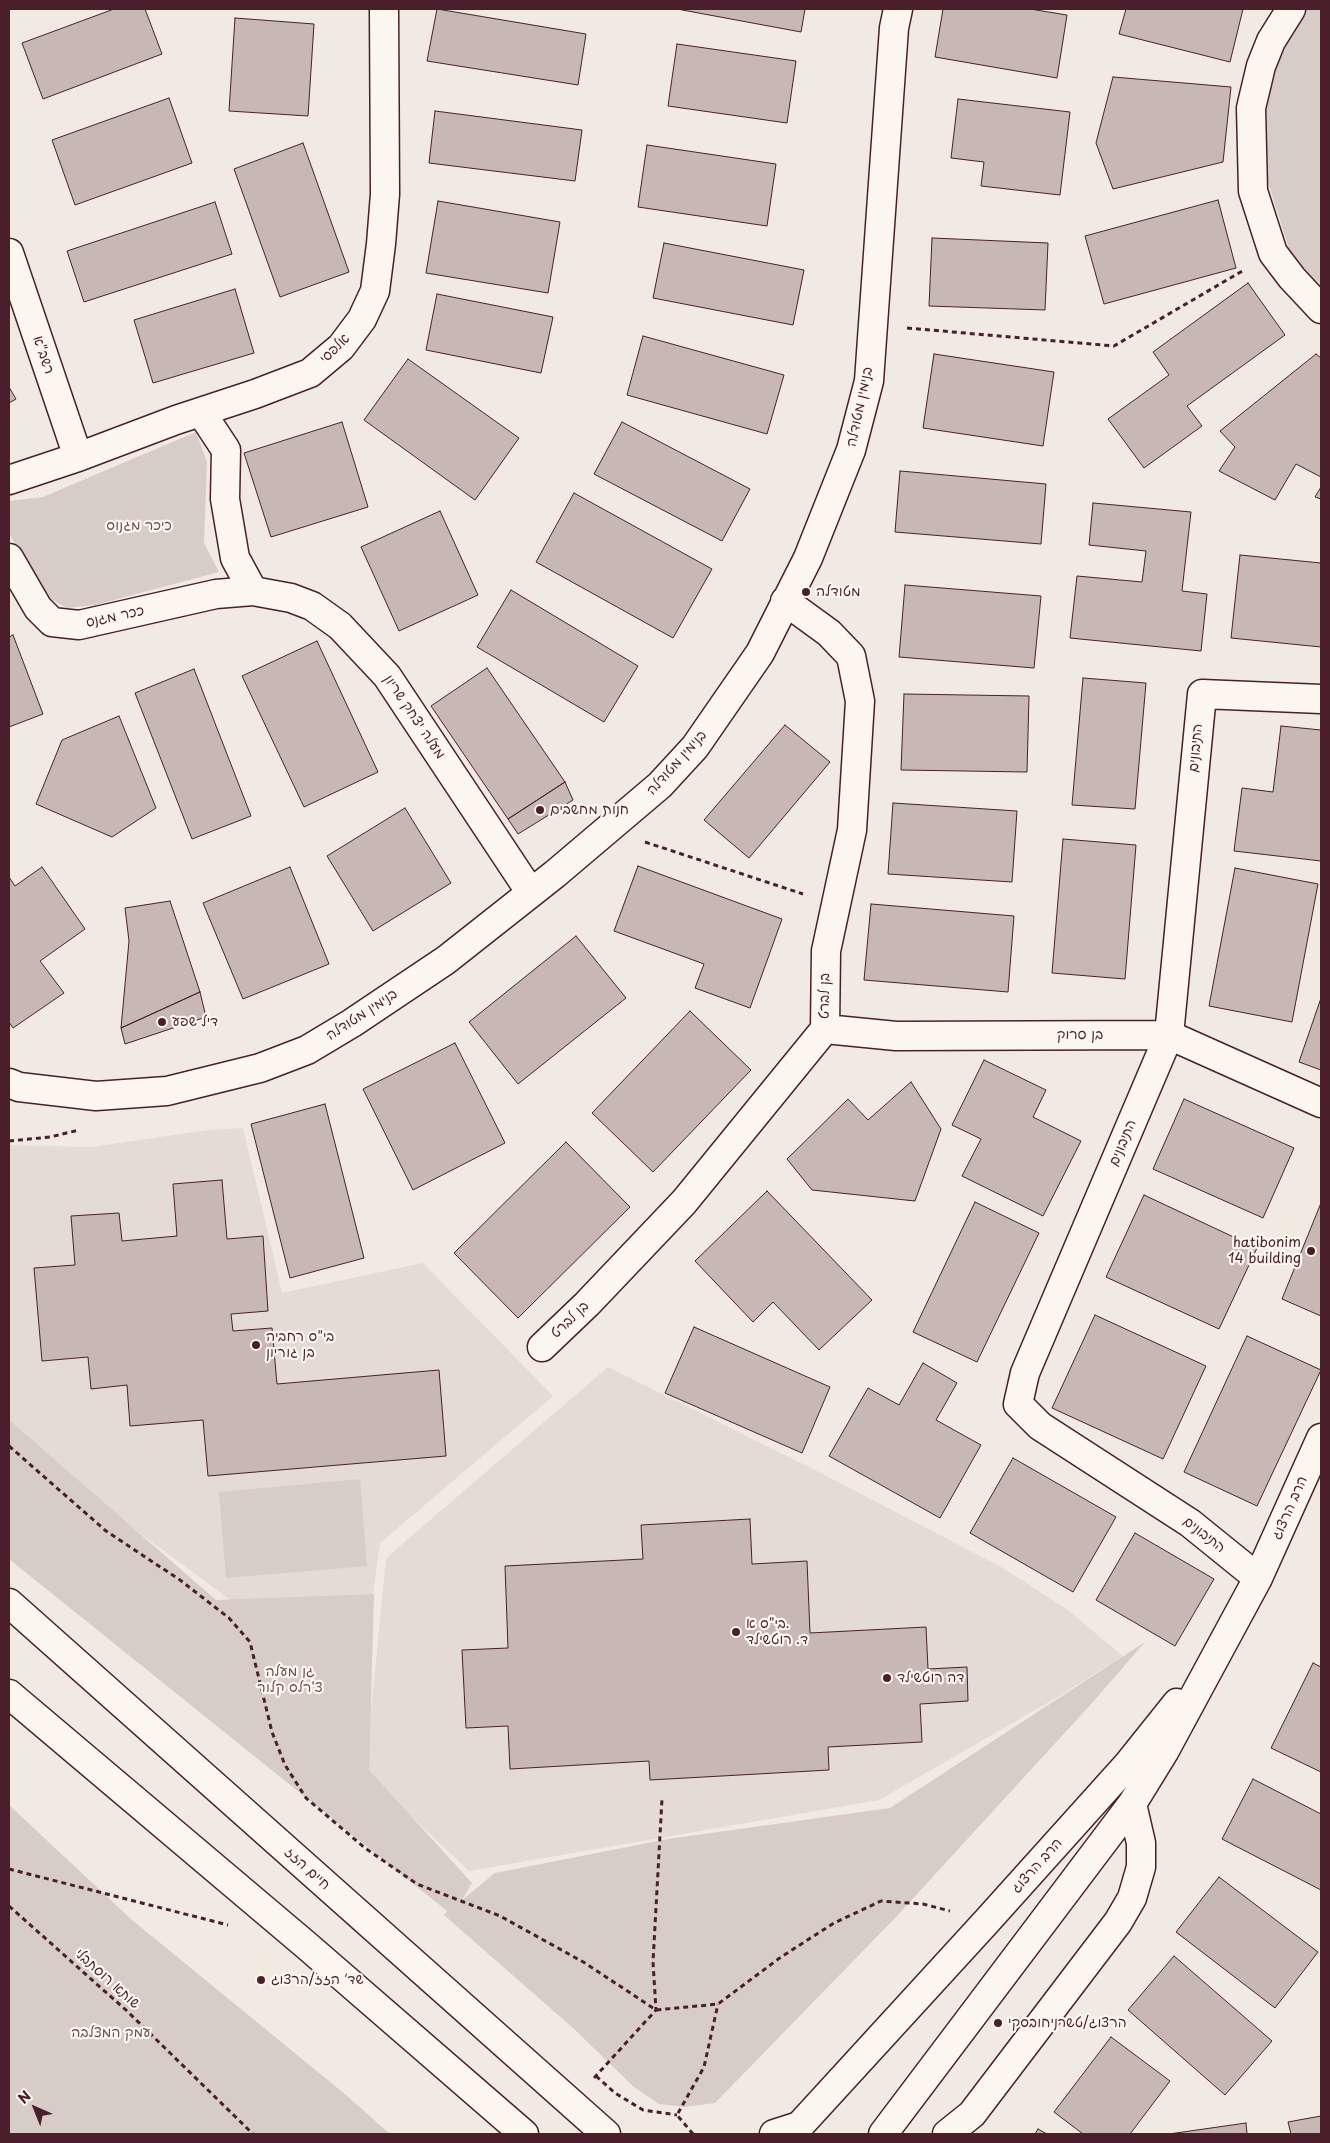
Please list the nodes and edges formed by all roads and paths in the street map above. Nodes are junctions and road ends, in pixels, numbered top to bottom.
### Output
1 (384, 9) edge
2 (898, 9) edge
3 (1291, 9) edge
4 (9, 253) edge
5 (1273, 254) junction
6 (1321, 309) edge
7 (874, 325) junction
8 (201, 412) junction
9 (78, 457) junction
10 (9, 480) edge
11 (9, 558) edge
12 (253, 591) junction
13 (785, 601) junction
14 (1321, 699) edge
15 (608, 829) junction
16 (531, 893) junction
17 (835, 902) junction
18 (825, 1029) junction
19 (1169, 1035) junction
20 (9, 1083) edge
21 (1321, 1103) edge
22 (542, 1348) dead end
23 (1321, 1438) edge
24 (9, 1446) edge
25 (1258, 1578) junction
26 (9, 1603) edge
27 (9, 1694) edge
28 (662, 1798) dead end
29 (1132, 1804) junction
30 (9, 1869) edge
31 (9, 1906) edge
32 (987, 1921) junction
33 (230, 1925) dead end
34 (718, 2004) junction
35 (656, 2010) junction
36 (596, 2076) junction
37 (592, 2080) dead end
38 (677, 2115) junction
39 (788, 2131) edge
40 (253, 2134) edge
41 (524, 2134) edge
42 (606, 2134) edge
43 (693, 2134) edge
44 (883, 2134) edge
45 (947, 2134) edge

1 - 8 street, אלפסי
2 - 7 street, בנימין מטודלה
3 - 5 street
4 - 9 street, רשב"א
5 - 6 street
5 - 7 path
7 - 13 street, בנימין מטודלה
8 - 9 street, אלפסי
8 - 12 street
9 - 10 street, אלפסי
11 - 12 street, ככר מגנס
12 - 16 street, מעלה יצחק שריון
13 - 15 street, בנימין מטודלה
13 - 17 street, בן לברט
14 - 19 street, התיבונים
15 - 16 street, בנימין מטודלה
15 - 17 path
16 - 20 street, בנימין מטודלה
17 - 18 street, בן לברט
18 - 19 street, בן סרוק
18 - 22 street, בן לברט
19 - 21 street, בן סרוק
19 - 25 street, התיבונים
23 - 25 street, הרב הרצוג
24 - 35 path
25 - 29 street, הרב הרצוג
25 - 32 street, הרב הרצוג
26 - 42 street, חיים הזז
27 - 41 street
28 - 35 path
29 - 44 street, הרב הרצוג
29 - 45 street
30 - 33 path
31 - 40 path, שותא רוסתבלי
32 - 34 path
32 - 39 street, הרב הרצוג
34 - 35 path
34 - 38 path
35 - 36 path
36 - 37 path
36 - 38 path
38 - 43 path

